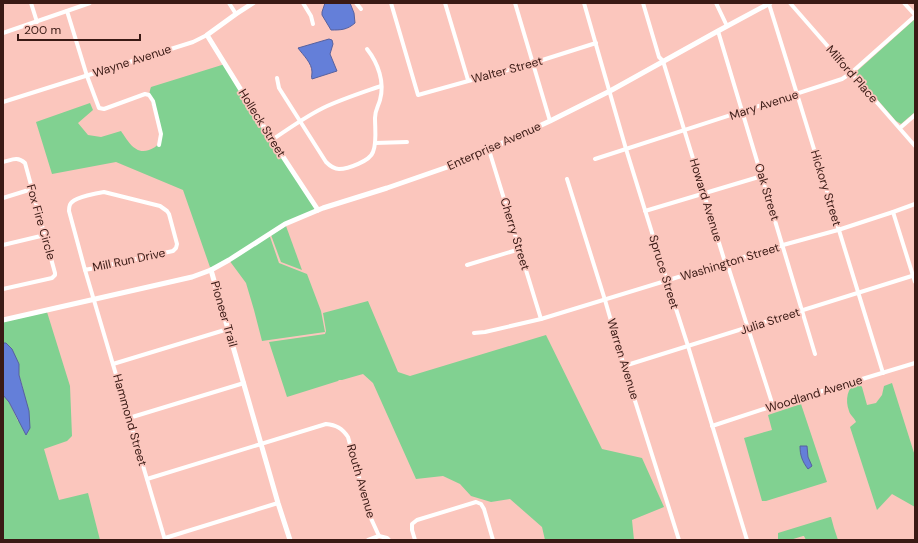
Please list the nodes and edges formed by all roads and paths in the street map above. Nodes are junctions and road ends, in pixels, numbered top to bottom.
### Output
1 (31, 3) edge
2 (90, 3) edge
3 (229, 3) edge
4 (253, 3) edge
5 (303, 3) edge
6 (356, 3) edge
7 (391, 3) edge
8 (445, 3) edge
9 (515, 3) edge
10 (584, 3) edge
11 (643, 3) edge
12 (716, 3) edge
13 (790, 3) edge
14 (904, 3) edge
15 (769, 4) edge
16 (361, 9) dead end
17 (67, 11) junction
18 (236, 14) junction
19 (915, 16) edge
20 (36, 22) junction
21 (313, 24) dead end
22 (727, 26) junction
23 (718, 31) junction
24 (3, 34) edge
25 (208, 35) junction
26 (596, 43) junction
27 (367, 49) dead end
28 (663, 61) junction
29 (533, 63) junction
30 (851, 73) junction
31 (87, 76) junction
32 (277, 78) dead end
33 (468, 80) junction
34 (382, 86) junction
35 (610, 91) junction
36 (797, 94) junction
37 (3, 102) edge
38 (742, 112) junction
39 (915, 115) edge
40 (299, 121) junction
41 (550, 121) junction
42 (900, 128) junction
43 (685, 130) junction
44 (272, 140) junction
45 (407, 142) dead end
46 (375, 143) junction
47 (158, 145) dead end
48 (915, 146) edge
49 (489, 150) junction
50 (626, 150) junction
51 (595, 159) dead end
52 (3, 162) edge
53 (762, 176) junction
54 (567, 179) dead end
55 (32, 189) junction
56 (704, 193) junction
57 (3, 198) edge
58 (915, 204) edge
59 (318, 210) junction
60 (645, 212) junction
61 (893, 212) junction
62 (838, 230) junction
63 (45, 235) junction
64 (3, 245) edge
65 (783, 245) junction
66 (520, 249) junction
67 (727, 263) junction
68 (467, 265) dead end
69 (85, 270) junction
70 (211, 270) junction
71 (914, 276) edge
72 (666, 281) junction
73 (915, 282) edge
74 (3, 289) edge
75 (858, 293) junction
76 (94, 299) junction
77 (605, 300) junction
78 (802, 310) junction
79 (541, 319) junction
80 (3, 320) edge
81 (748, 328) junction
82 (228, 329) junction
83 (474, 332) dead end
84 (688, 346) junction
85 (815, 354) dead end
86 (915, 363) edge
87 (113, 364) junction
88 (624, 366) junction
89 (883, 373) junction
90 (244, 383) junction
91 (773, 406) junction
92 (129, 418) junction
93 (712, 426) junction
94 (261, 444) junction
95 (147, 479) junction
96 (278, 503) junction
97 (379, 536) junction
98 (165, 539) edge
99 (290, 540) edge
100 (368, 540) edge
101 (389, 540) edge
102 (415, 540) edge
103 (493, 540) edge
104 (679, 540) edge
105 (747, 540) edge

1 - 20 street
2 - 17 street
3 - 18 street
4 - 18 street, Wayne Avenue
5 - 21 street
6 - 16 street
7 - 33 street, Walter Street
8 - 33 street
9 - 29 street
10 - 26 street, Spruce Street
11 - 28 street, Howard Avenue
12 - 22 street
13 - 30 street, Milford Place
14 - 19 street
15 - 22 street, Enterprise Avenue
15 - 36 street, Hickory Street
17 - 20 street
17 - 31 street
18 - 25 street, Wayne Avenue
19 - 30 street, Mary Avenue
20 - 24 street
22 - 23 street, Enterprise Avenue
23 - 28 street, Enterprise Avenue
23 - 38 street, Oak Street
25 - 31 street, Wayne Avenue
25 - 44 street, Holleck Street
26 - 29 street, Walter Street
26 - 35 street, Spruce Street
27 - 34 street
28 - 35 street, Enterprise Avenue
28 - 43 street, Howard Avenue
29 - 33 street, Walter Street
29 - 41 street
30 - 36 street, Mary Avenue
30 - 42 street, Milford Place
31 - 37 street, Wayne Avenue
31 - 47 street
32 - 40 street
34 - 40 street
34 - 46 street
35 - 41 street, Enterprise Avenue
35 - 50 street, Spruce Street
36 - 38 street, Mary Avenue
36 - 62 street, Hickory Street
38 - 43 street, Mary Avenue
38 - 53 street, Oak Street
39 - 42 street
40 - 44 street
40 - 46 street
41 - 49 street, Enterprise Avenue
42 - 48 street, Milford Place
43 - 50 street, Mary Avenue
43 - 56 street, Howard Avenue
44 - 59 street, Holleck Street
45 - 46 street
49 - 59 street, Enterprise Avenue
49 - 66 street, Cherry Street
50 - 51 street, Mary Avenue
50 - 60 street, Spruce Street
52 - 55 street, Fox Fire Circle
53 - 56 street
53 - 65 street, Oak Street
54 - 77 street, Warren Avenue
55 - 57 street
55 - 63 street, Fox Fire Circle
56 - 60 street
56 - 67 street, Howard Avenue
58 - 61 street, Washington Street
59 - 70 street, Enterprise Avenue
60 - 72 street, Spruce Street
61 - 62 street, Washington Street
61 - 71 street
62 - 65 street, Washington Street
62 - 75 street, Hickory Street
63 - 64 street
63 - 74 street, Fox Fire Circle
65 - 67 street, Washington Street
65 - 78 street, Oak Street
66 - 68 street
66 - 79 street, Cherry Street
67 - 72 street, Washington Street
67 - 81 street, Howard Avenue
69 - 69 street, Mill Run Drive
69 - 76 street, Mill Run Drive
70 - 76 street, Pioneer Trail
70 - 82 street, Pioneer Trail
71 - 73 street
71 - 75 street, Julia Street
72 - 77 street, Washington Street
72 - 84 street, Spruce Street
75 - 78 street, Julia Street
75 - 89 street, Hickory Street
76 - 80 street, Pioneer Trail
76 - 87 street, Hammond Street
77 - 79 street, Washington Street
77 - 88 street, Warren Avenue
78 - 81 street, Julia Street
78 - 85 street, Oak Street
79 - 83 street, Washington Street
81 - 84 street, Julia Street
81 - 91 street, Howard Avenue
82 - 87 street
82 - 90 street, Pioneer Trail
84 - 88 street, Julia Street
84 - 93 street, Spruce Street
86 - 89 street, Woodland Avenue
87 - 92 street, Hammond Street
88 - 104 street, Warren Avenue
89 - 91 street, Woodland Avenue
90 - 92 street
90 - 94 street, Pioneer Trail
91 - 93 street, Woodland Avenue
92 - 95 street, Hammond Street
93 - 105 street, Spruce Street
94 - 95 street
94 - 96 street, Pioneer Trail
94 - 97 street, Routh Avenue
95 - 98 street, Hammond Street
96 - 98 street
96 - 99 street, Pioneer Trail
97 - 100 street
97 - 101 street
102 - 103 street

